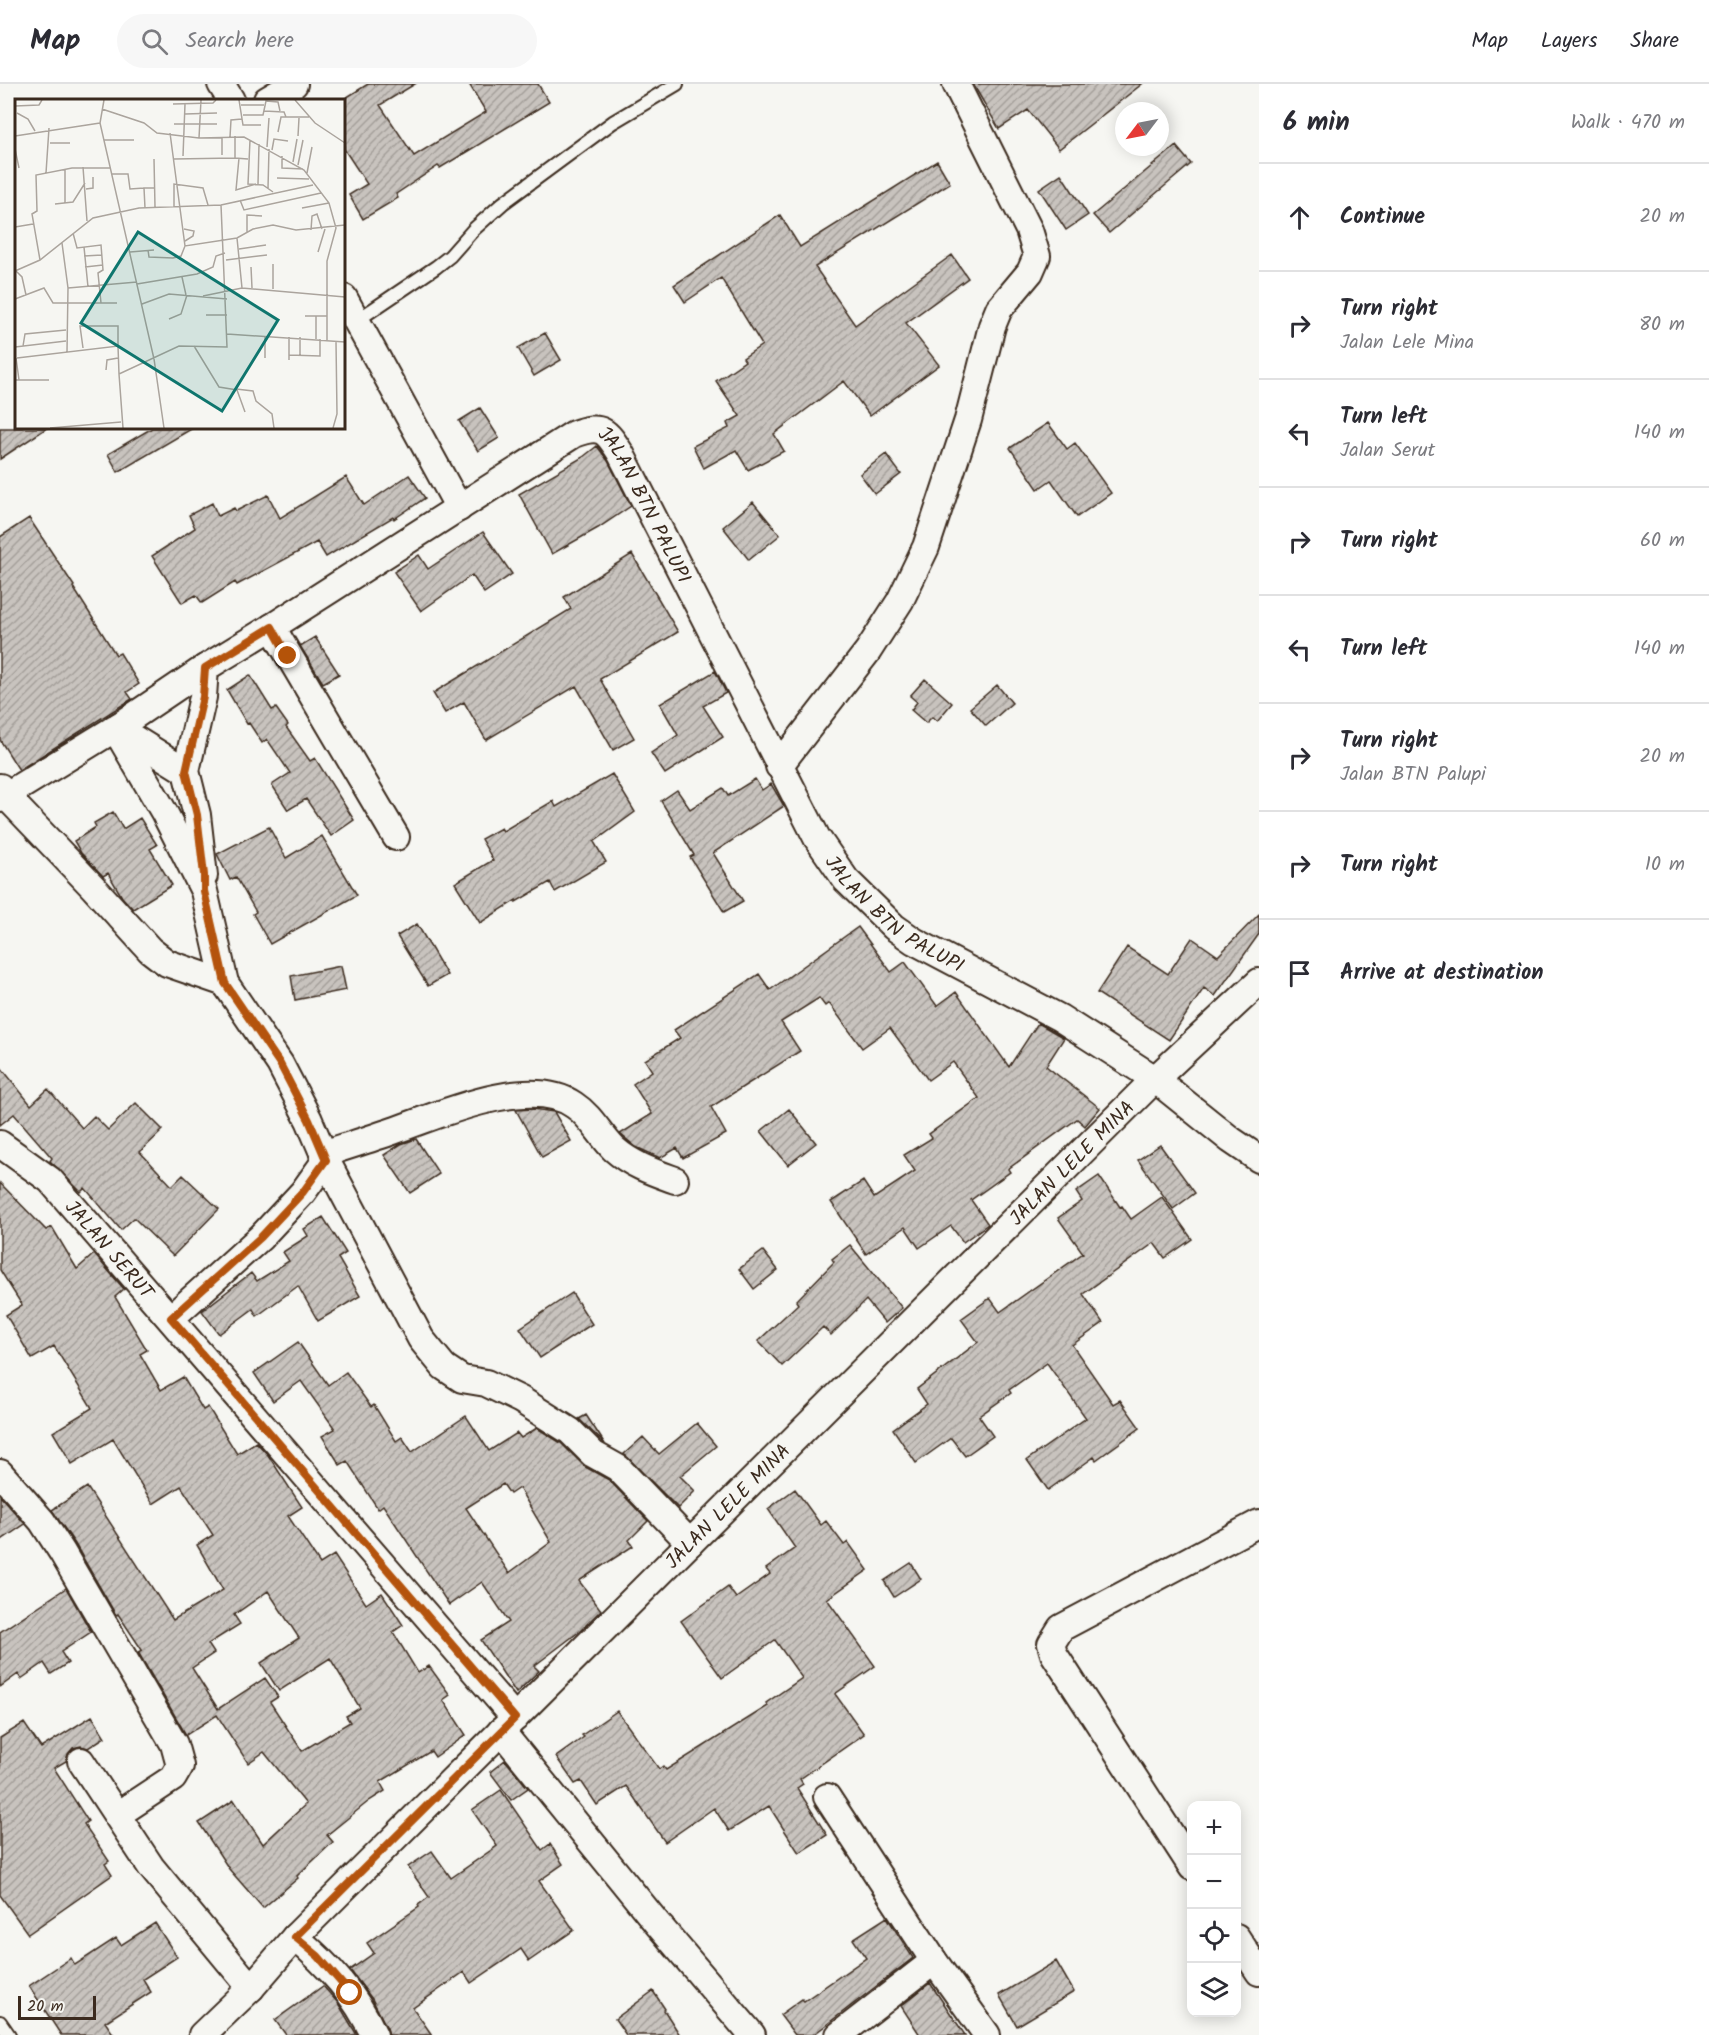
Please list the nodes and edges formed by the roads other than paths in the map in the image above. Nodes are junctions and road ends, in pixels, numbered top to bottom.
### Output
1 (221, 84) edge
2 (294, 84) edge
3 (678, 84) edge
4 (956, 84) edge
5 (230, 99) edge
6 (269, 99) edge
7 (345, 300) edge
8 (356, 321) junction
9 (459, 508) junction
10 (272, 627) junction
11 (205, 668) junction
12 (117, 727) junction
13 (778, 766) junction
14 (186, 771) junction
15 (2, 794) edge
16 (396, 837) dead end
17 (204, 891) junction
18 (1259, 982) edge
19 (225, 983) junction
20 (1155, 1079) junction
21 (0, 1144) edge
22 (324, 1157) junction
23 (1259, 1159) edge
24 (675, 1180) dead end
25 (171, 1318) junction
26 (0, 1473) edge
27 (1259, 1523) edge
28 (690, 1543) junction
29 (508, 1724) junction
30 (81, 1761) dead end
31 (827, 1797) dead end
32 (117, 1815) junction
33 (1187, 1862) edge
34 (295, 1937) junction
35 (1241, 1945) edge
36 (934, 1961) junction
37 (1259, 1972) edge
38 (251, 1989) junction
39 (0, 2022) edge
40 (9, 2035) edge
41 (202, 2035) edge
42 (374, 2035) edge
43 (753, 2035) edge
44 (839, 2035) edge
45 (987, 2035) edge

1 - 5 street
2 - 6 street
3 - 8 lane
4 - 13 street
7 - 8 street
8 - 9 street
9 - 10 street, JALAN BTN PALUPI
9 - 13 street, JALAN BTN PALUPI
10 - 11 street, JALAN BTN PALUPI
10 - 16 street
11 - 12 street, JALAN BTN PALUPI
11 - 14 street
12 - 14 street
12 - 15 street, JALAN BTN PALUPI
12 - 17 street
13 - 20 street, JALAN BTN PALUPI
14 - 17 street
15 - 19 street
17 - 19 street
18 - 20 street, JALAN LELE MINA
19 - 22 street
20 - 23 street, JALAN BTN PALUPI
20 - 28 street, JALAN LELE MINA
21 - 25 street, JALAN SERUT
22 - 24 street
22 - 25 street
22 - 28 street
25 - 29 street, JALAN SERUT
26 - 32 street
27 - 33 street
28 - 29 street, JALAN LELE MINA
29 - 34 street, JALAN LELE MINA
29 - 43 street, JALAN SERUT
30 - 32 street
31 - 36 street
32 - 38 street
34 - 38 street, JALAN LELE MINA
34 - 42 street
35 - 37 street
36 - 44 street
36 - 45 street
38 - 41 street, JALAN LELE MINA
39 - 40 lane

